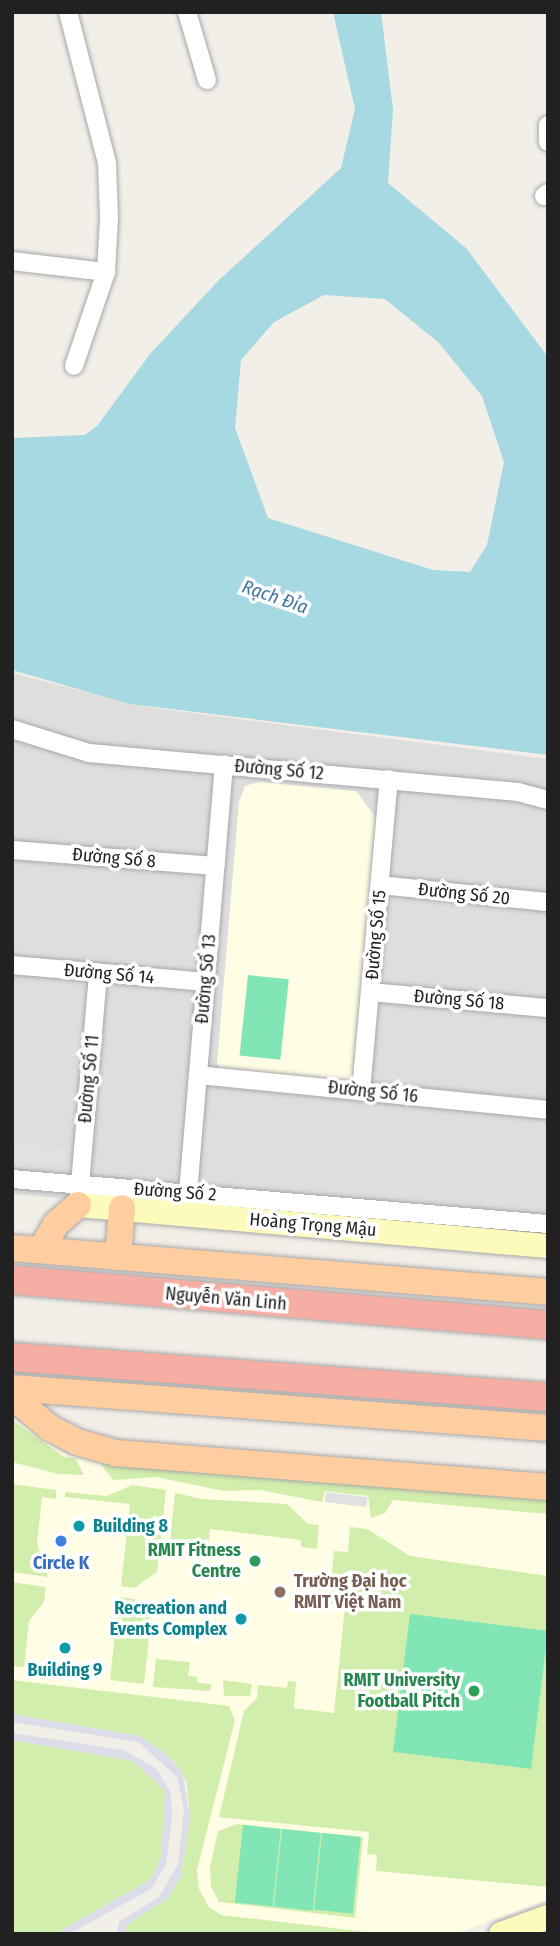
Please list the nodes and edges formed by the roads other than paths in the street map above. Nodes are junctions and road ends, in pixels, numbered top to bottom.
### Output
1 (68, 12) edge
2 (187, 12) edge
3 (207, 80) dead end
4 (548, 125) edge
5 (548, 142) edge
6 (12, 261) edge
7 (106, 272) junction
8 (74, 366) dead end
9 (12, 729) edge
10 (224, 765) junction
11 (389, 779) junction
12 (548, 800) edge
13 (12, 850) edge
14 (215, 866) junction
15 (380, 886) junction
16 (548, 902) edge
17 (12, 965) edge
18 (98, 973) junction
19 (206, 982) junction
20 (371, 992) junction
21 (548, 1008) edge
22 (198, 1075) junction
23 (360, 1091) junction
24 (548, 1110) edge
25 (12, 1179) edge
26 (188, 1193) junction
27 (79, 1195) junction
28 (122, 1208) junction
29 (548, 1224) edge
30 (12, 1232) edge
31 (548, 1246) edge
32 (12, 1248) edge
33 (41, 1251) junction
34 (118, 1257) junction
35 (12, 1280) edge
36 (548, 1292) edge
37 (548, 1325) edge
38 (12, 1357) edge
39 (12, 1388) edge
40 (69, 1391) junction
41 (12, 1396) edge
42 (548, 1397) edge
43 (548, 1428) edge
44 (77, 1442) junction
45 (548, 1487) edge
46 (548, 1917) edge
47 (501, 1934) edge

1 - 7 street
2 - 3 street
4 - 5 street
6 - 7 street
7 - 8 street
9 - 10 street, Đường Số 12
10 - 11 street, Đường Số 12
10 - 14 street, Đường Số 13
11 - 12 street, Đường Số 12
11 - 15 street, Đường Số 15
13 - 14 street, Đường Số 8
14 - 19 street, Đường Số 13
15 - 16 street, Đường Số 20
15 - 20 street, Đường Số 15
17 - 18 street, Đường Số 14
18 - 19 street, Đường Số 14
18 - 27 street, Đường Số 11
19 - 22 street, Đường Số 13
20 - 21 street, Đường Số 18
20 - 23 street, Đường Số 15
22 - 23 street, Đường Số 16
22 - 26 street, Đường Số 13
23 - 24 street, Đường Số 16
25 - 27 street, Đường Số 2
26 - 27 street, Đường Số 2
26 - 29 street, Đường Số 2
27 - 28 main road, Hoàng Trọng Mậu
27 - 33 main road
28 - 31 main road, Hoàng Trọng Mậu
28 - 34 main road
30 - 33 main road, Nguyễn Văn Linh
32 - 33 main road, Nguyễn Văn Linh
33 - 34 main road, Nguyễn Văn Linh
34 - 36 main road, Nguyễn Văn Linh
35 - 37 highway, Nguyễn Văn Linh
38 - 42 highway
39 - 40 main road
40 - 43 main road
40 - 44 main road
41 - 44 main road
44 - 45 main road
46 - 47 main road

